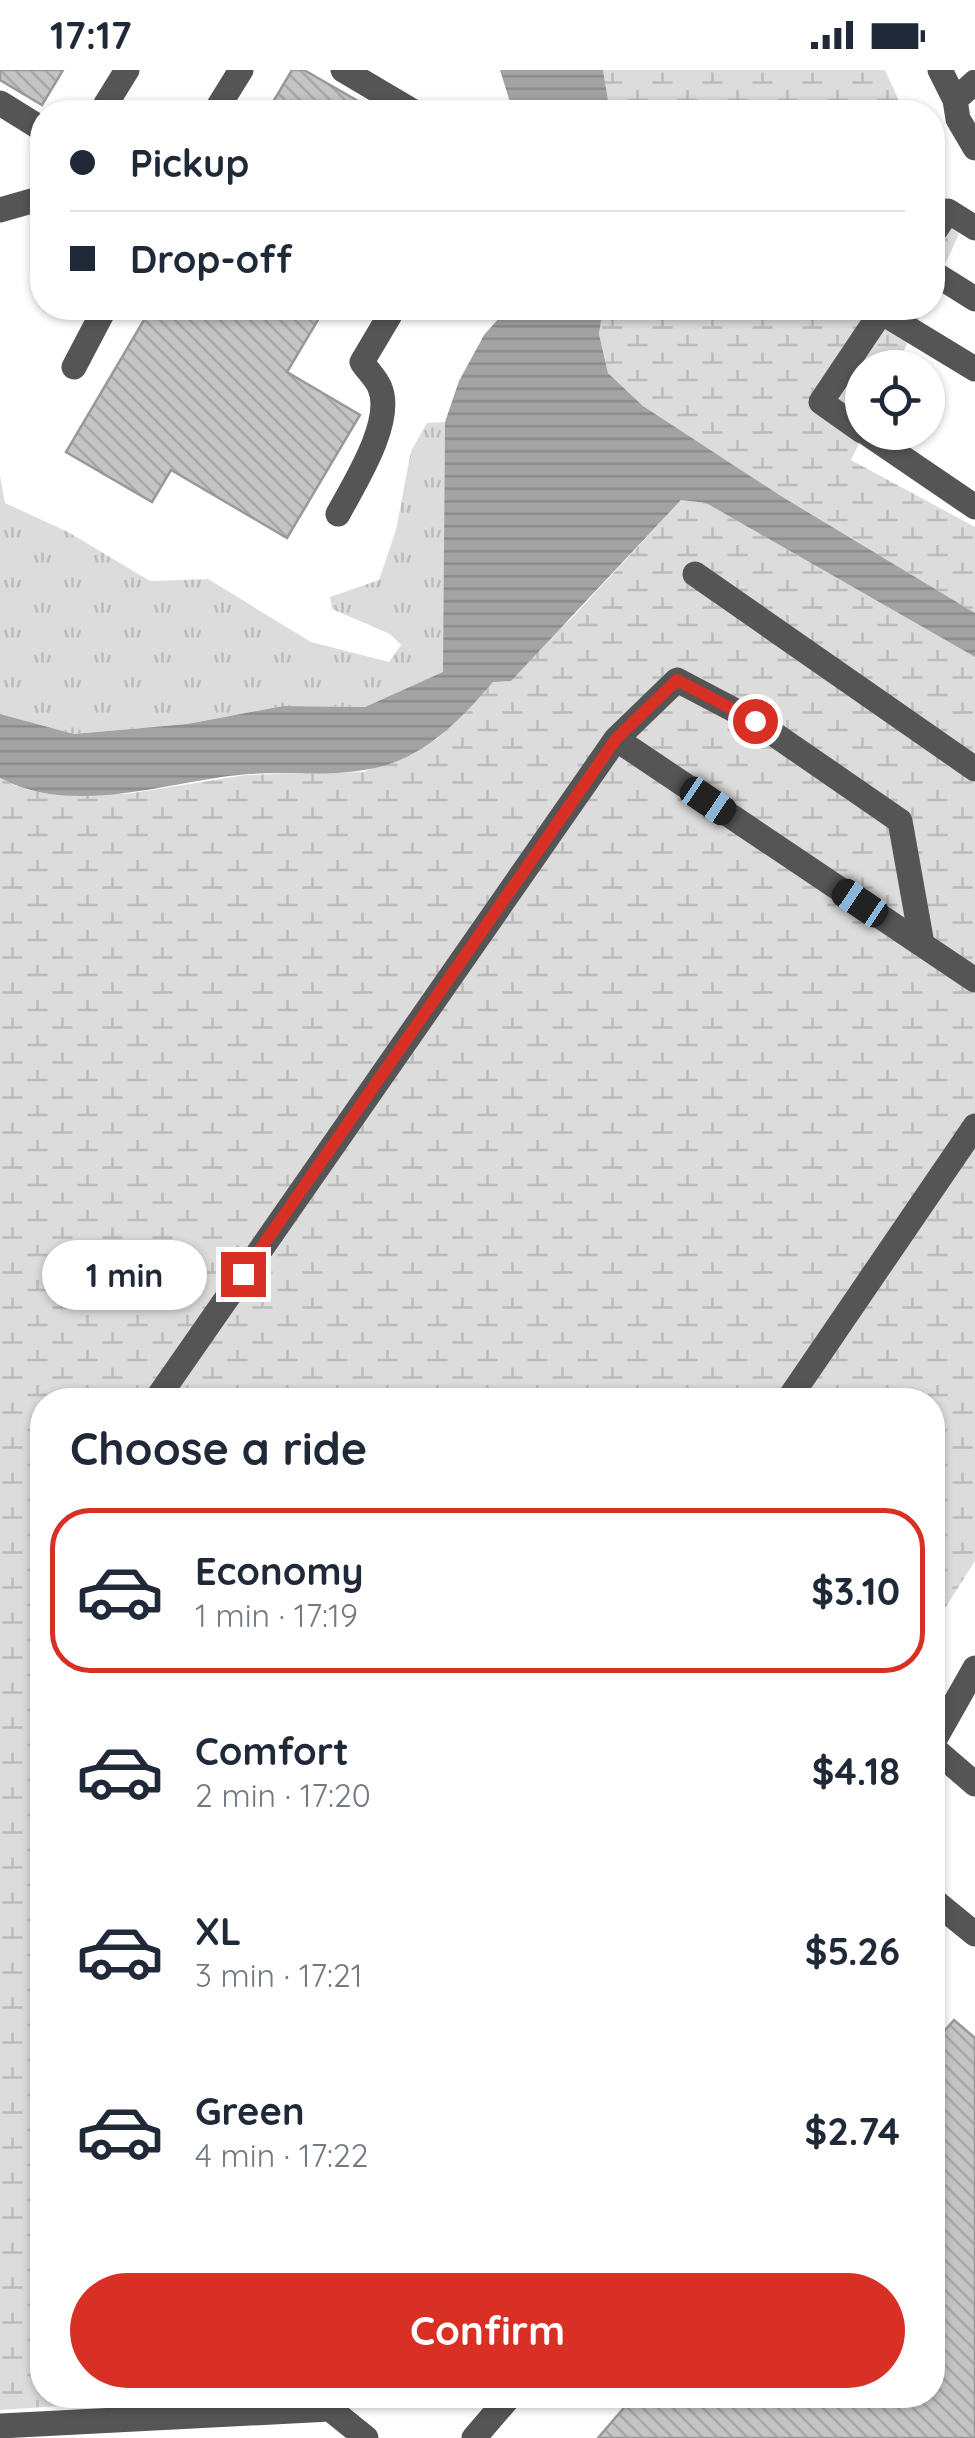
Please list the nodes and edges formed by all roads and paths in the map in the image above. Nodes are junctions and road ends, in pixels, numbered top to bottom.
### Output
1 (126, 70) edge
2 (240, 70) edge
3 (343, 70) edge
4 (940, 70) edge
5 (975, 82) edge
6 (107, 100) edge
7 (223, 100) edge
8 (394, 100) edge
9 (955, 100) junction
10 (0, 104) edge
11 (30, 122) edge
12 (975, 148) edge
13 (30, 201) edge
14 (0, 210) edge
15 (945, 216) edge
16 (975, 228) edge
17 (945, 280) edge
18 (975, 299) edge
19 (99, 320) edge
20 (387, 320) edge
21 (875, 320) edge
22 (898, 320) edge
23 (855, 350) edge
24 (845, 366) edge
25 (74, 367) dead end
26 (975, 369) edge
27 (845, 419) edge
28 (891, 450) edge
29 (975, 507) edge
30 (338, 514) dead end
31 (694, 574) dead end
32 (616, 739) junction
33 (975, 769) edge
34 (922, 944) junction
35 (975, 980) edge
36 (975, 1126) edge
37 (164, 1388) edge
38 (796, 1388) edge
39 (975, 1668) edge
40 (945, 1722) edge
41 (945, 1757) edge
42 (975, 1784) edge
43 (945, 1909) edge
44 (975, 1934) edge
45 (500, 2408) edge
46 (0, 2426) edge
47 (366, 2438) edge
48 (474, 2438) edge

1 - 6 street
2 - 7 street
3 - 8 street
4 - 9 street
5 - 9 street
9 - 12 street
10 - 11 street
13 - 14 street
15 - 16 street
17 - 18 street
19 - 25 street
20 - 30 street
21 - 23 street
22 - 26 street
24 - 27 street
28 - 29 street
31 - 33 street
32 - 34 street
32 - 34 street
32 - 37 street
34 - 35 street
36 - 38 street
39 - 40 street
41 - 42 street
43 - 44 street
45 - 48 street
46 - 47 street

